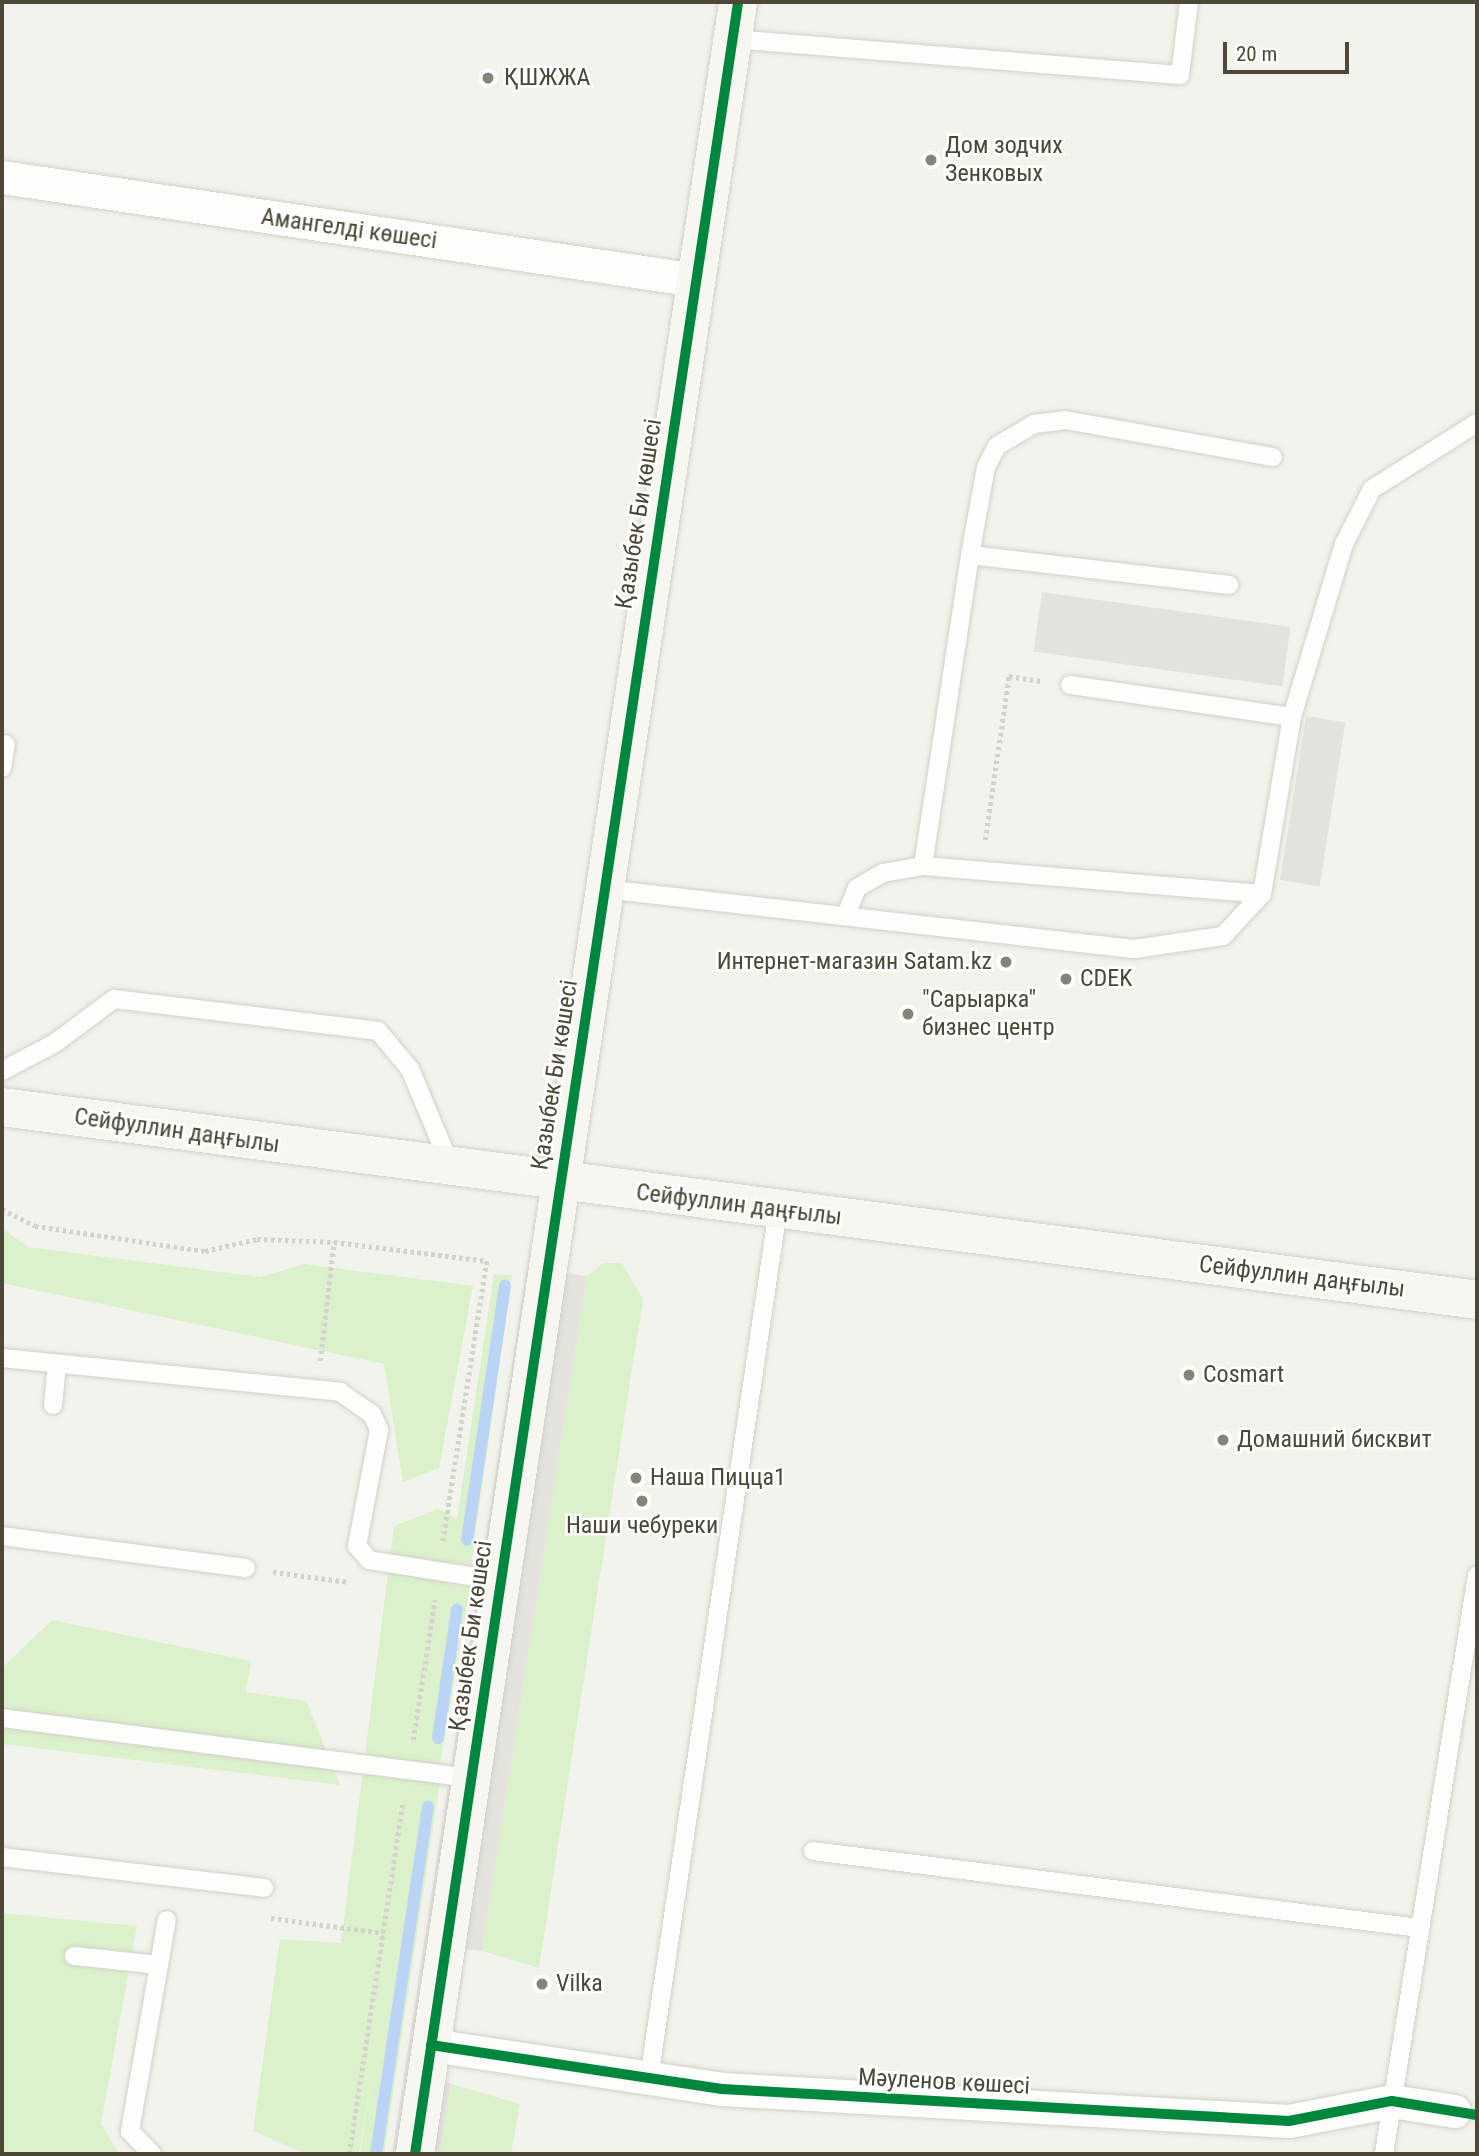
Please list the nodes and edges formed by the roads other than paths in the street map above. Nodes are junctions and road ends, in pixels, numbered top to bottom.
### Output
1 (738, 2) edge
2 (1189, 2) edge
3 (732, 39) junction
4 (2, 177) edge
5 (696, 280) junction
6 (1477, 423) edge
7 (1273, 457) dead end
8 (970, 555) junction
9 (1229, 585) dead end
10 (1070, 685) road end
11 (1292, 717) junction
12 (6, 744) dead end
13 (2, 768) edge
14 (923, 866) junction
15 (604, 889) junction
16 (1262, 894) junction
17 (846, 915) junction
18 (2, 1071) edge
19 (2, 1107) edge
20 (451, 1167) junction
21 (560, 1182) junction
22 (778, 1210) junction
23 (1477, 1300) edge
24 (2, 1358) edge
25 (57, 1364) junction
26 (53, 1405) dead end
27 (2, 1536) edge
28 (246, 1568) dead end
29 (1477, 1575) edge
30 (500, 1580) junction
31 (2, 1718) edge
32 (471, 1778) junction
33 (813, 1851) dead end
34 (2, 1857) edge
35 (264, 1888) dead end
36 (167, 1920) dead end
37 (1419, 1928) junction
38 (74, 1956) dead end
39 (159, 1965) junction
40 (431, 2045) junction
41 (649, 2078) junction
42 (1392, 2101) junction
43 (1454, 2111) dead end
44 (152, 2154) edge
45 (415, 2154) edge
46 (1384, 2154) edge

1 - 3 street, Қазыбек Би көшесі
2 - 3 lane
3 - 5 street, Қазыбек Би көшесі
4 - 5 street, Амангелді көшесі
5 - 15 street, Қазыбек Би көшесі
6 - 11 lane
7 - 8 lane
8 - 9 lane
8 - 14 lane
10 - 11 lane
11 - 16 lane
12 - 13 lane
14 - 16 lane
14 - 17 lane
15 - 17 lane
15 - 21 street, Қазыбек Би көшесі
16 - 17 lane
18 - 20 lane
19 - 20 street, Сейфуллин даңғылы
20 - 21 street, Сейфуллин даңғылы
21 - 22 street, Сейфуллин даңғылы
21 - 30 street, Қазыбек Би көшесі
22 - 23 street, Сейфуллин даңғылы
22 - 41 lane
24 - 25 lane
25 - 26 lane
25 - 30 lane
27 - 28 lane
29 - 37 lane
30 - 32 street, Қазыбек Би көшесі
31 - 32 lane
32 - 40 street, Қазыбек Би көшесі
33 - 37 lane
34 - 35 lane
36 - 39 lane
37 - 42 lane
38 - 39 lane
39 - 44 lane
40 - 41 street, Мәуленов көшесі
40 - 45 street, Қазыбек Би көшесі
41 - 42 street, Мәуленов көшесі
42 - 43 street, Мәуленов көшесі
42 - 46 lane

